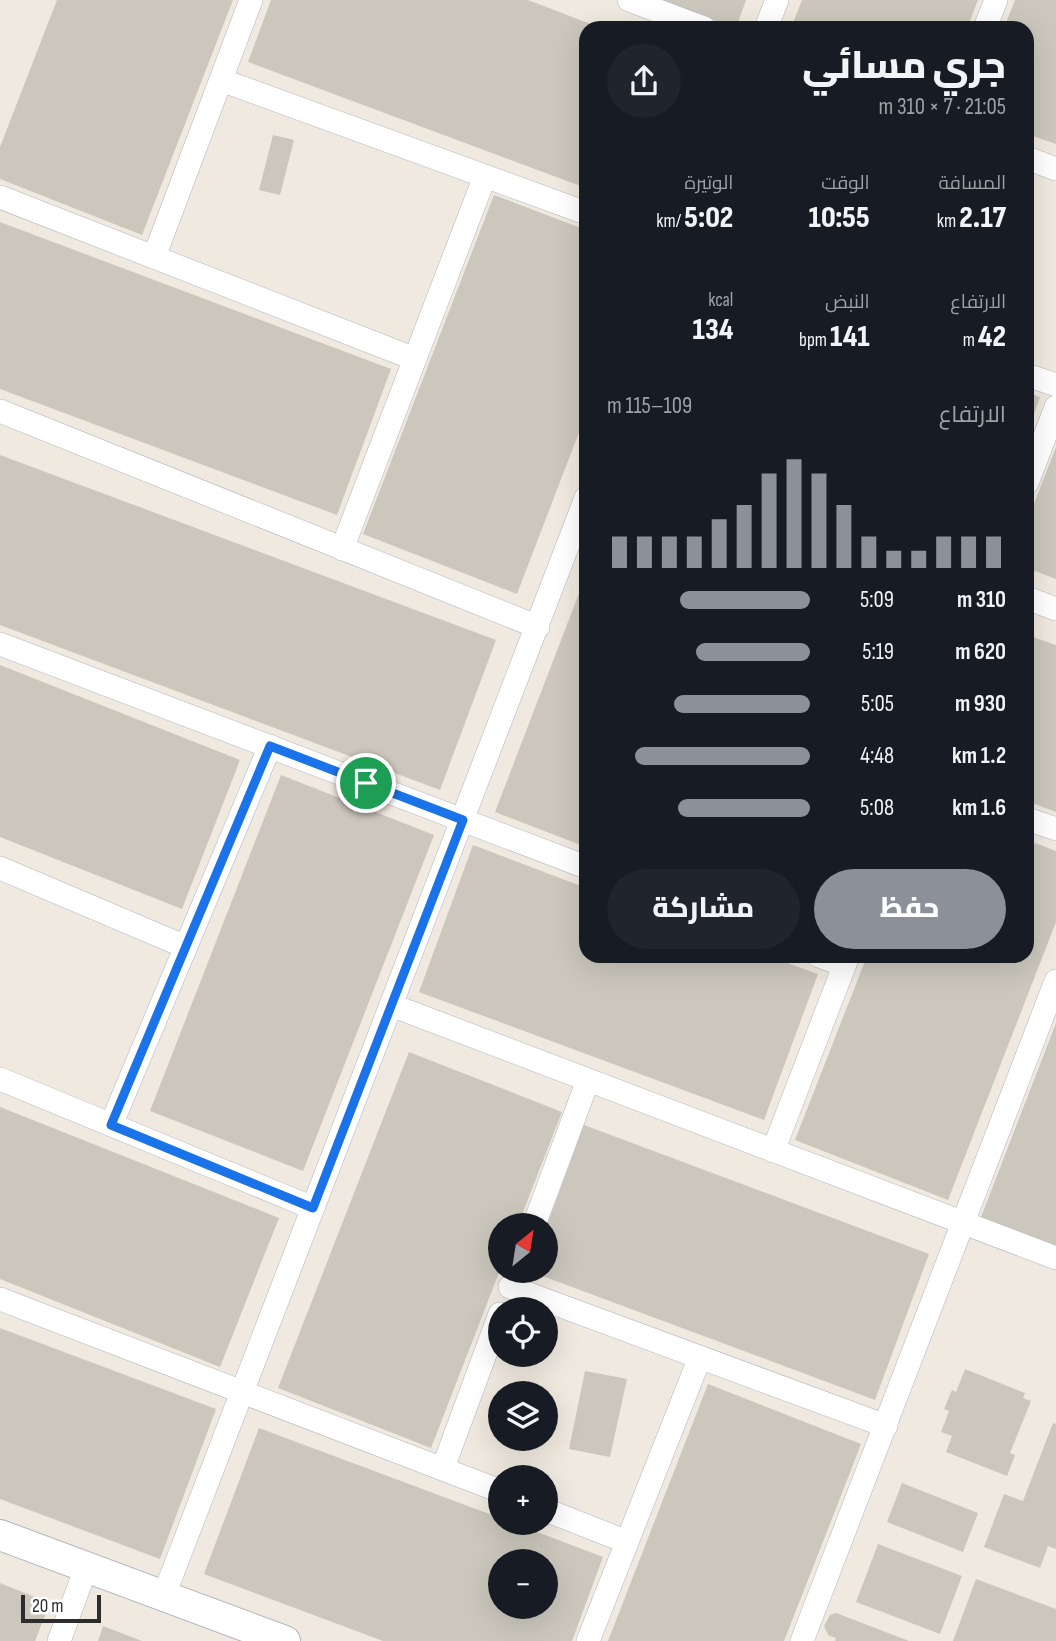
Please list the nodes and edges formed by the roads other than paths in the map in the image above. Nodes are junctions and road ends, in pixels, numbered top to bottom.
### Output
1 (251, 0) edge
2 (629, 0) edge
3 (777, 0) edge
4 (996, 0) edge
5 (685, 21) edge
6 (769, 21) edge
7 (988, 21) edge
8 (221, 80) junction
9 (1034, 161) edge
10 (1056, 169) edge
11 (485, 176) junction
12 (0, 197) edge
13 (579, 210) edge
14 (154, 257) junction
15 (415, 359) junction
16 (1034, 377) edge
17 (1056, 385) edge
18 (1056, 407) edge
19 (0, 411) edge
20 (1034, 465) edge
21 (579, 517) edge
22 (342, 549) junction
23 (1034, 601) edge
24 (1056, 610) edge
25 (538, 627) junction
26 (0, 644) edge
27 (270, 746) junction
28 (463, 820) junction
29 (1034, 821) edge
30 (1056, 829) edge
31 (579, 864) edge
32 (0, 868) edge
33 (186, 947) junction
34 (845, 963) edge
35 (1056, 981) edge
36 (391, 1006) junction
37 (0, 1079) edge
38 (588, 1080) junction
39 (111, 1125) junction
40 (773, 1151) junction
41 (313, 1208) junction
42 (538, 1213) edge
43 (964, 1223) junction
44 (1056, 1258) edge
45 (524, 1283) edge
46 (0, 1299) edge
47 (488, 1346) edge
48 (700, 1357) junction
49 (242, 1393) junction
50 (886, 1426) junction
51 (443, 1468) junction
52 (488, 1486) edge
53 (558, 1515) edge
54 (0, 1535) edge
55 (627, 1542) junction
56 (86, 1568) junction
57 (164, 1595) junction
58 (59, 1641) edge
59 (285, 1641) edge
60 (588, 1641) edge
61 (802, 1641) edge

1 - 8 street
2 - 5 street
3 - 6 street
4 - 7 street
8 - 11 street
8 - 14 street
9 - 10 street
11 - 13 street
11 - 15 street
12 - 14 street
14 - 15 street
15 - 22 street
16 - 17 street
18 - 20 street
19 - 22 street
21 - 25 street
22 - 25 street
23 - 24 street
25 - 28 street
26 - 27 street
27 - 28 street
27 - 33 street
28 - 31 street
28 - 36 street
29 - 30 street
32 - 33 street
33 - 39 street
34 - 40 street
35 - 43 street
36 - 38 street
36 - 41 street
37 - 39 street
38 - 40 street
38 - 42 street
39 - 41 street
40 - 43 street
41 - 49 street
43 - 44 street
43 - 50 street
45 - 48 street
46 - 49 street
47 - 51 street
48 - 50 street
48 - 55 street
49 - 51 street
49 - 57 street
50 - 61 street
51 - 52 street
53 - 55 street
54 - 56 street
55 - 60 street
56 - 57 street
56 - 58 street
57 - 59 street

